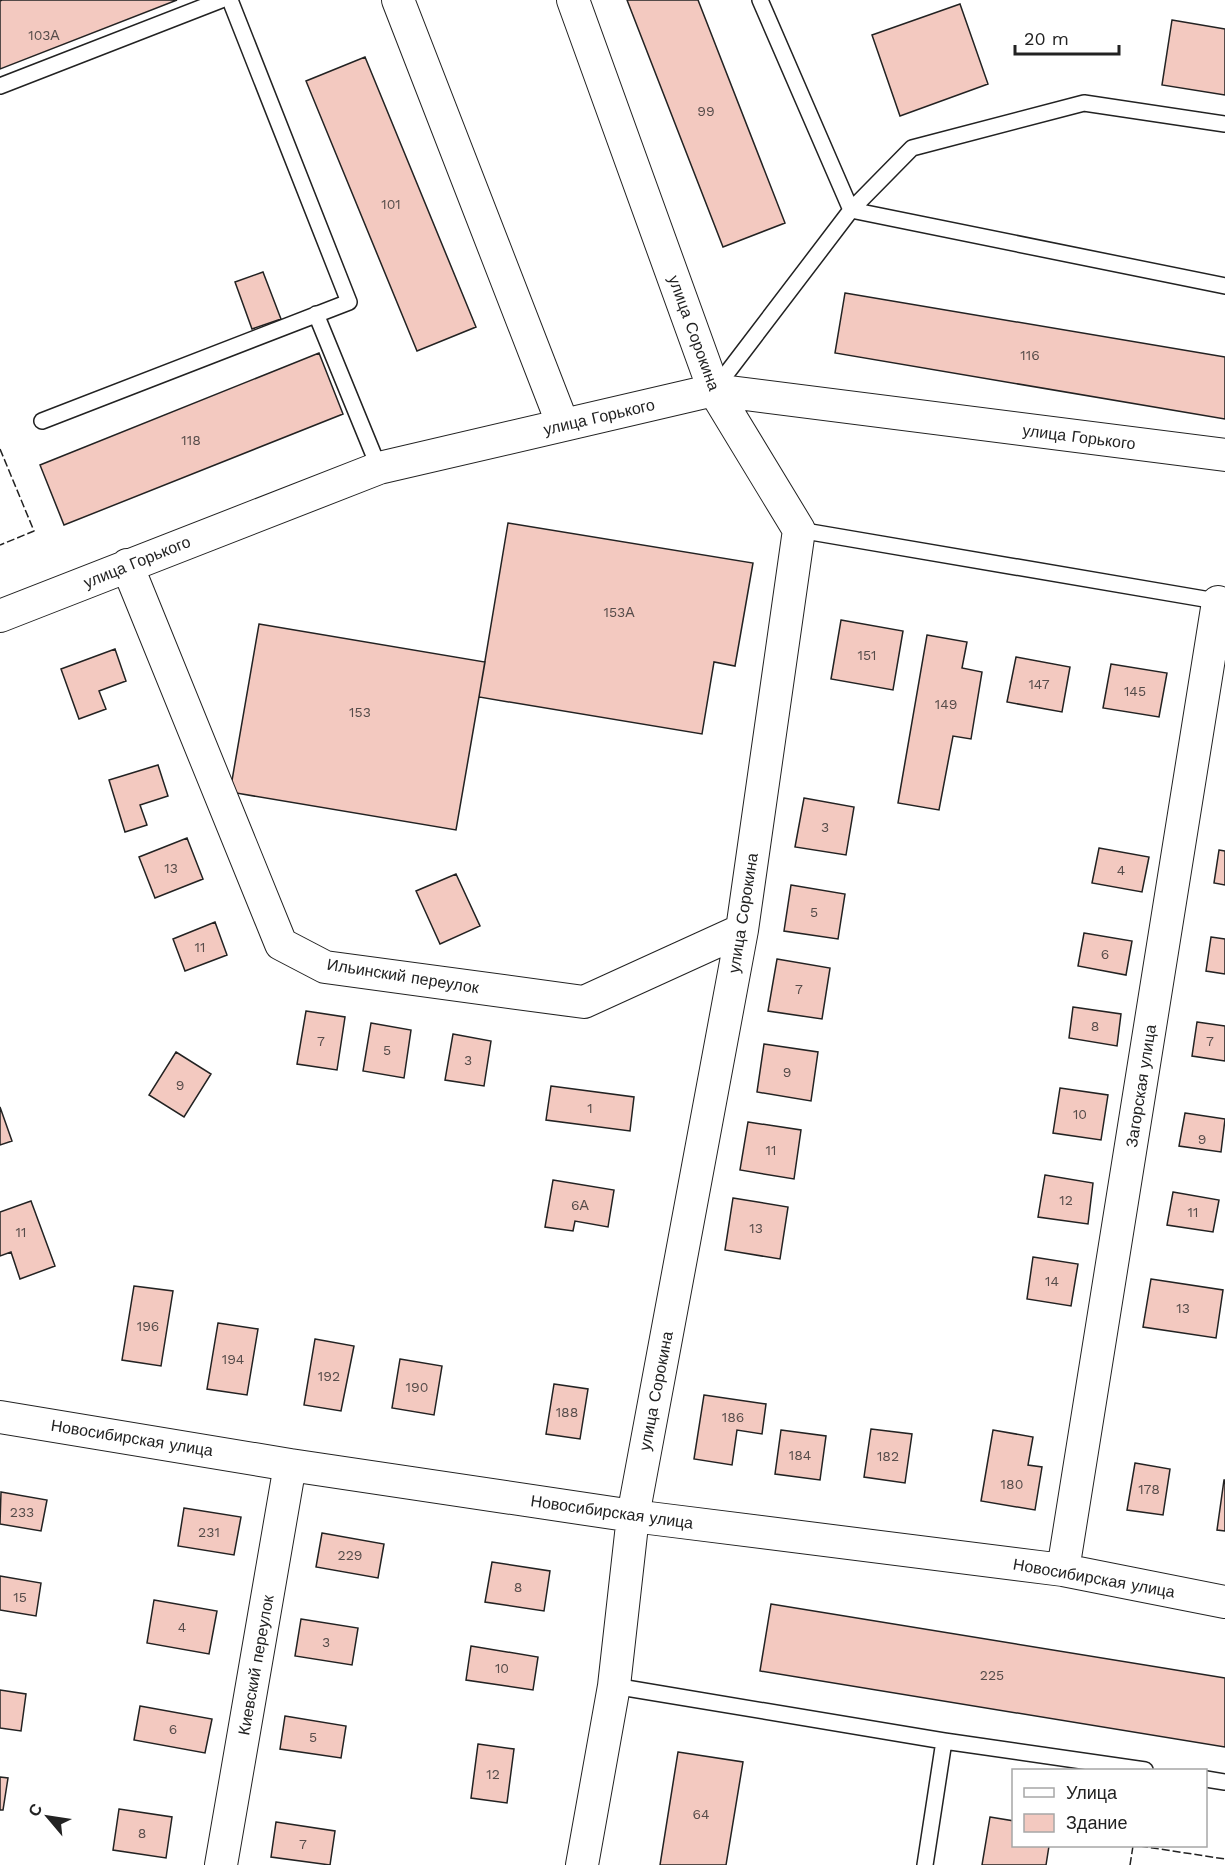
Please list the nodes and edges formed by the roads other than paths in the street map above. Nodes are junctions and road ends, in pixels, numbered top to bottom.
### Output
1 (221, 0) edge
2 (230, 0) edge
3 (398, 0) edge
4 (573, 0) edge
5 (764, 1) edge
6 (0, 86) edge
7 (1225, 124) edge
8 (851, 210) junction
9 (1225, 286) edge
10 (316, 314) junction
11 (714, 390) junction
12 (42, 421) dead end
13 (563, 425) junction
14 (1225, 455) edge
15 (379, 468) junction
16 (799, 530) junction
17 (127, 566) junction
18 (1222, 602) edge
19 (0, 616) edge
20 (742, 930) junction
21 (0, 1417) edge
22 (290, 1465) junction
23 (633, 1516) junction
24 (1064, 1570) junction
25 (1225, 1602) edge
26 (614, 1686) junction
27 (944, 1741) junction
28 (1138, 1769) edge
29 (1207, 1779) edge
30 (1225, 1782) edge
31 (221, 1865) edge
32 (582, 1865) edge
33 (925, 1865) edge

1 - 6 lane
2 - 10 lane
3 - 13 street
4 - 11 street, улица Сорокина
5 - 8 lane
7 - 8 lane
8 - 9 lane
8 - 11 lane
10 - 12 lane
10 - 15 lane
11 - 13 street, улица Горького
11 - 14 street, улица Горького
11 - 16 street, улица Сорокина
13 - 15 street, улица Горького
15 - 17 street, улица Горького
16 - 18 lane
16 - 20 street, улица Сорокина
17 - 19 street, улица Горького
17 - 20 street, Ильинский переулок
18 - 24 street, Загорская улица
20 - 23 street, улица Сорокина
21 - 22 street, Новосибирская улица
22 - 23 street, Новосибирская улица
22 - 31 street, Киевский переулок
23 - 24 street, Новосибирская улица
23 - 26 street, улица Сорокина
24 - 25 street, Новосибирская улица
26 - 27 lane
26 - 32 street, улица Сорокина
27 - 28 lane
27 - 33 lane
29 - 30 lane

